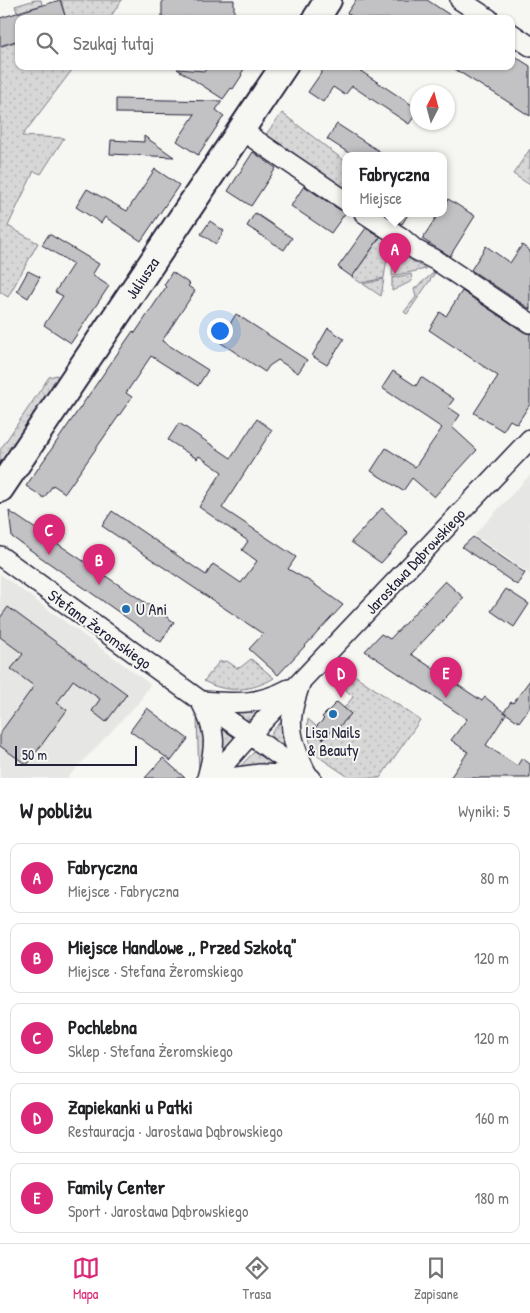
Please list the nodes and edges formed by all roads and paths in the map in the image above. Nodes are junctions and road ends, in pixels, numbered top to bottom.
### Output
1 (328, 0) edge
2 (460, 0) edge
3 (319, 15) edge
4 (483, 15) edge
5 (515, 37) edge
6 (530, 46) edge
7 (281, 70) edge
8 (241, 130) junction
9 (342, 198) edge
10 (370, 217) edge
11 (530, 323) edge
12 (530, 439) edge
13 (0, 488) edge
14 (0, 556) edge
15 (300, 683) junction
16 (201, 701) junction
17 (250, 735) junction
18 (309, 777) edge
19 (207, 778) edge
20 (212, 778) edge
21 (229, 778) edge

1 - 3 street
2 - 4 street
5 - 6 street
7 - 8 street, Juliusza
8 - 9 street
8 - 13 street, Juliusza
10 - 11 street
12 - 15 street, Jarosława Dąbrowskiego
14 - 16 street, Stefana Żeromskiego
15 - 16 street
15 - 17 street, Jarosława Dąbrowskiego
15 - 18 street
16 - 17 street, Stefana Żeromskiego
16 - 19 street
17 - 18 street, Stefana Żeromskiego
17 - 20 street, Jarosława Dąbrowskiego
18 - 21 street

